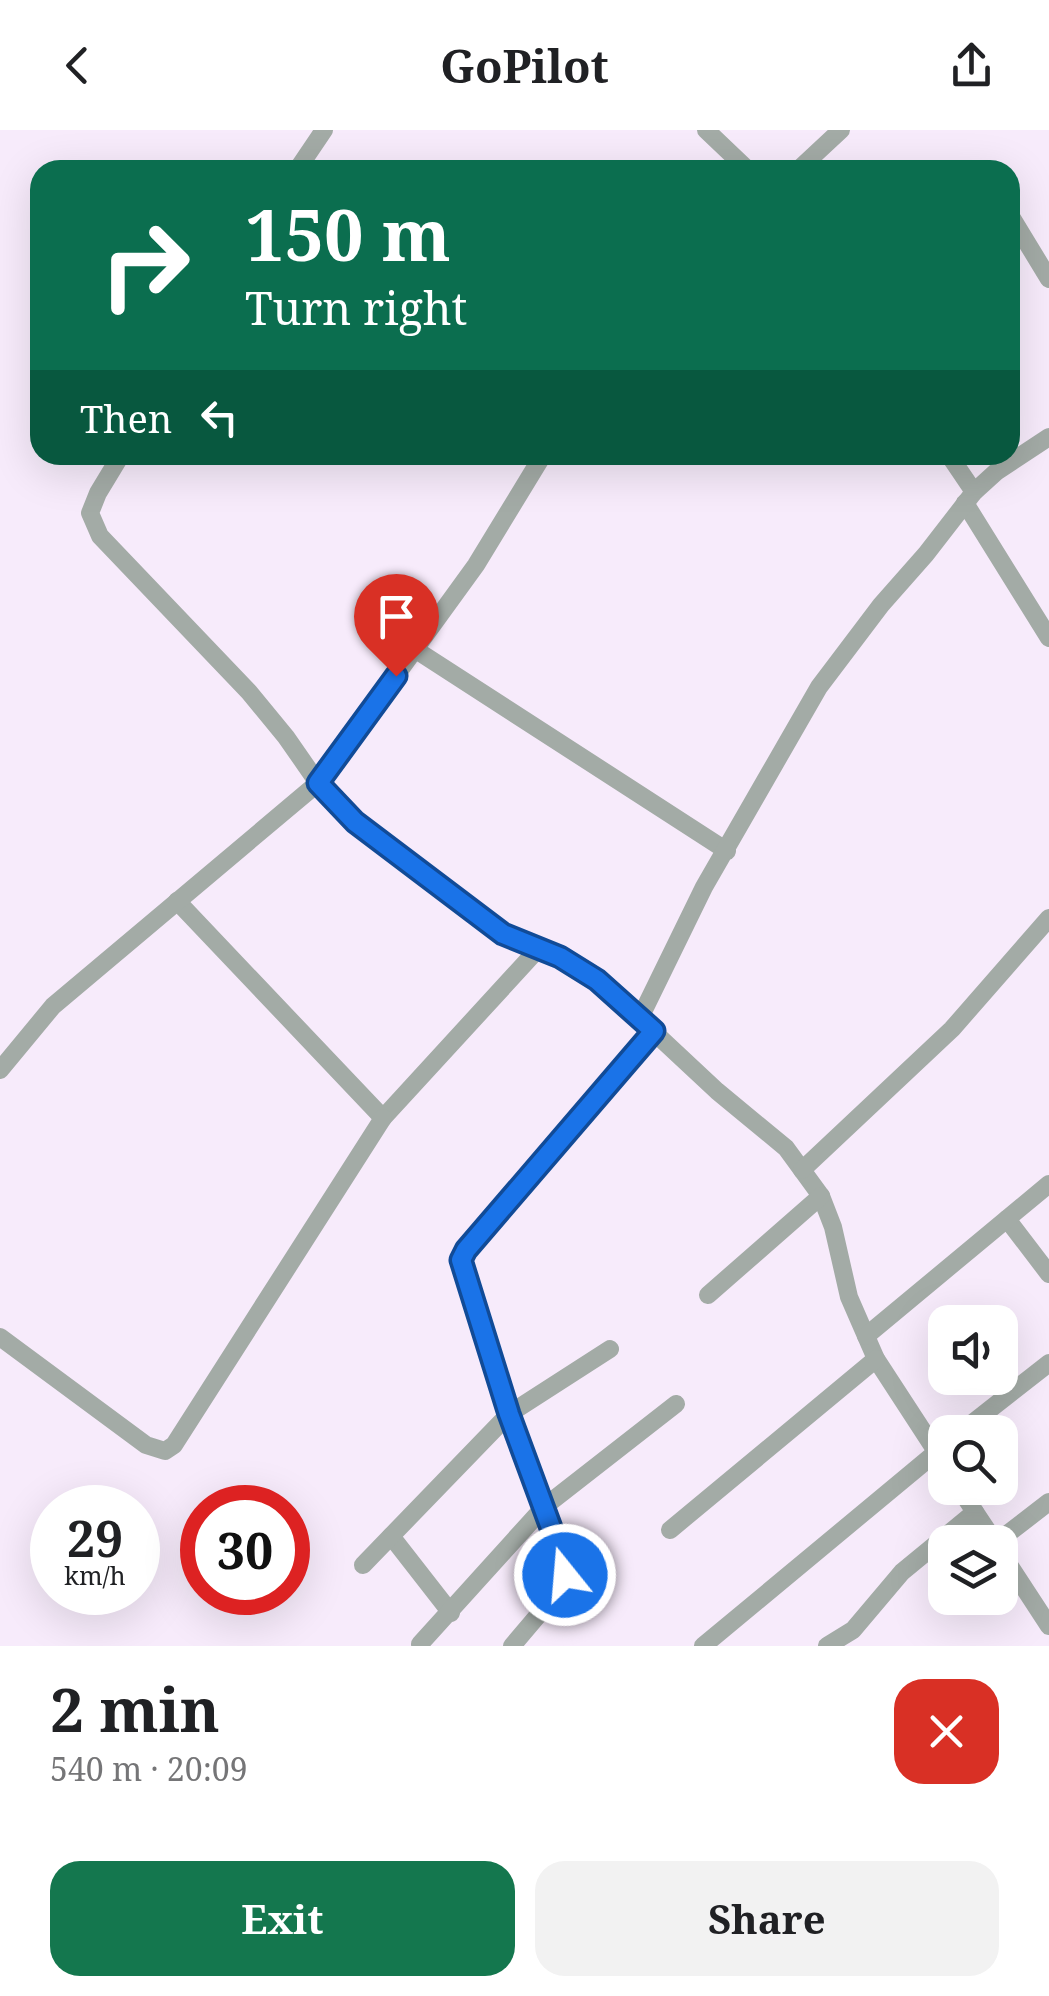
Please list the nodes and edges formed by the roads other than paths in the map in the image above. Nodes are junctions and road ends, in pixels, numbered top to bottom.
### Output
1 (324, 130) edge
2 (706, 130) edge
3 (841, 130) edge
4 (304, 160) edge
5 (738, 160) edge
6 (809, 160) edge
7 (1020, 231) edge
8 (1049, 279) edge
9 (1049, 437) edge
10 (1020, 456) edge
11 (115, 465) edge
12 (537, 465) edge
13 (953, 465) edge
14 (1007, 465) edge
15 (969, 498) junction
16 (1049, 638) edge
17 (416, 650) junction
18 (318, 783) junction
19 (727, 851) junction
20 (177, 901) junction
21 (1049, 918) edge
22 (539, 948) junction
23 (647, 1024) junction
24 (0, 1070) edge
25 (383, 1118) junction
26 (802, 1170) junction
27 (1049, 1184) edge
28 (822, 1196) junction
29 (1008, 1219) junction
30 (1049, 1274) edge
31 (708, 1295) dead end
32 (866, 1336) junction
33 (0, 1337) edge
34 (610, 1349) dead end
35 (876, 1359) junction
36 (1049, 1364) edge
37 (676, 1404) dead end
38 (509, 1414) junction
39 (983, 1415) edge
40 (928, 1434) edge
41 (928, 1465) edge
42 (1049, 1502) edge
43 (970, 1505) edge
44 (544, 1507) junction
45 (975, 1512) junction
46 (984, 1525) edge
47 (1018, 1525) edge
48 (670, 1530) dead end
49 (391, 1536) junction
50 (363, 1564) dead end
51 (1018, 1578) edge
52 (451, 1613) junction
53 (1049, 1626) edge
54 (420, 1644) edge
55 (512, 1646) edge
56 (703, 1646) edge
57 (827, 1646) edge

1 - 4 street
2 - 5 street
3 - 6 street
7 - 8 street
9 - 10 street
11 - 18 street
12 - 17 street
13 - 15 street
14 - 15 street
15 - 16 street
15 - 19 street
17 - 18 street
17 - 19 street
18 - 20 street
18 - 22 street
19 - 23 street
20 - 24 street
20 - 25 street
21 - 26 street
22 - 23 street
22 - 25 street
23 - 26 street
23 - 38 street
25 - 33 street
26 - 28 street
27 - 29 street
28 - 31 street
28 - 32 street
29 - 30 street
29 - 32 street
32 - 35 street
34 - 38 street
35 - 40 street
35 - 48 street
36 - 39 street
37 - 44 street
38 - 44 street
38 - 49 street
41 - 56 street
42 - 47 street
43 - 45 street
44 - 52 street
44 - 55 street
45 - 46 street
45 - 57 street
49 - 50 street
49 - 52 street
51 - 53 street
52 - 54 street

